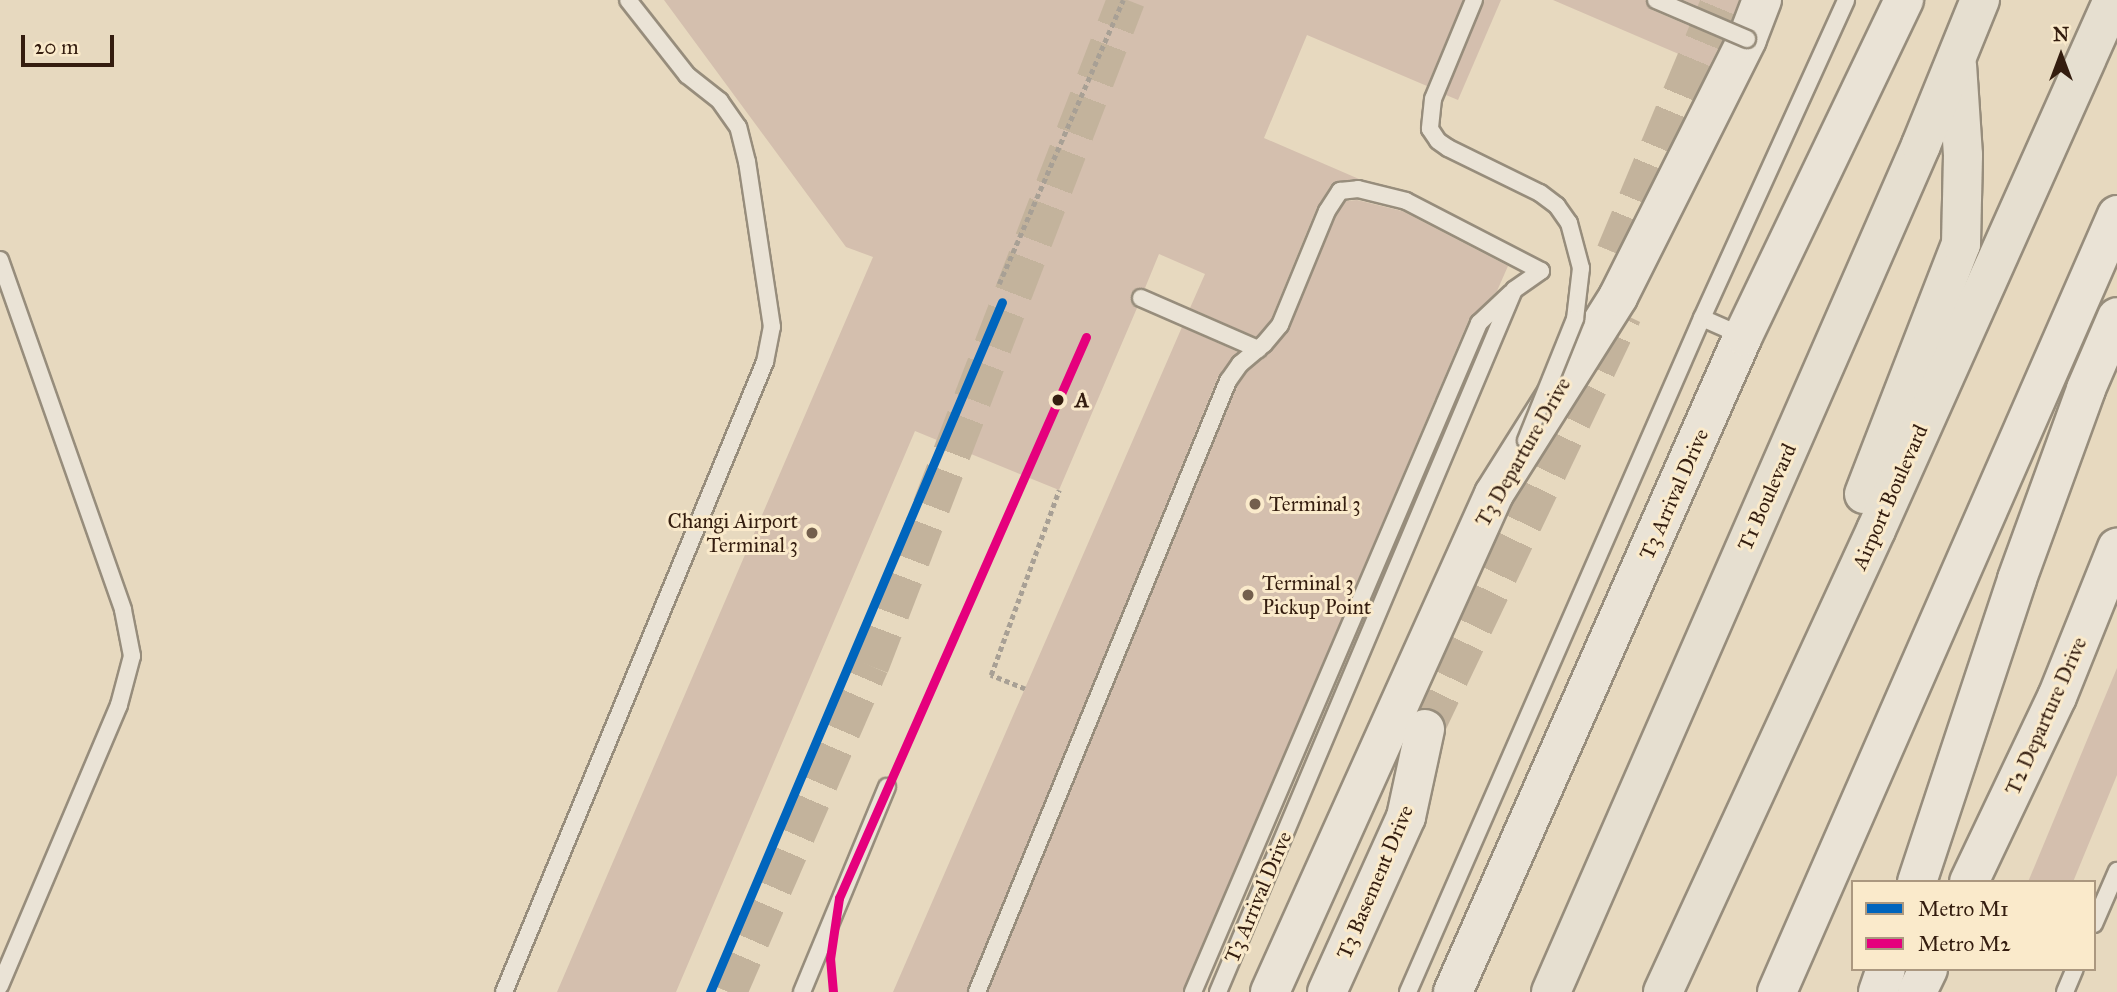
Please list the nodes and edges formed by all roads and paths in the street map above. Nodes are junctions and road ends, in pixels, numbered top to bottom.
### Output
1 (628, 0) edge
2 (1123, 0) edge
3 (1474, 0) edge
4 (1656, 0) edge
5 (1762, 0) edge
6 (1846, 0) edge
7 (1904, 0) edge
8 (1953, 0) edge
9 (1980, 0) edge
10 (2113, 0) edge
11 (1746, 39) junction
12 (2117, 215) edge
13 (0, 260) edge
14 (999, 284) dead end
15 (1514, 290) junction
16 (1142, 298) dead end
17 (2117, 317) edge
18 (1702, 318) junction
19 (1744, 336) junction
20 (1258, 349) junction
21 (1526, 440) junction
22 (1059, 490) dead end
23 (2117, 548) edge
24 (1808, 677) junction
25 (1025, 689) dead end
26 (1425, 729) tunnel mouth
27 (887, 787) dead end
28 (2117, 870) edge
29 (1918, 880) edge
30 (1970, 880) edge
31 (2096, 919) edge
32 (1885, 971) edge
33 (1927, 971) edge
34 (2074, 971) edge
35 (0, 986) edge
36 (1454, 989) edge
37 (504, 992) edge
38 (802, 992) edge
39 (977, 992) edge
40 (1193, 992) edge
41 (1218, 992) edge
42 (1270, 992) edge
43 (1327, 992) edge
44 (1408, 992) edge
45 (1551, 992) edge
46 (1663, 992) edge
47 (1777, 992) edge
48 (1878, 992) edge
49 (1917, 992) edge
50 (2065, 992) edge

1 - 37 lane
2 - 14 path
3 - 21 lane, bridge
4 - 11 lane, bridge
5 - 11 main road, T3 Departure Drive
6 - 18 lane
7 - 19 main road, T3 Arrival Drive
8 - 24 highway
9 - 45 highway, T1 Boulevard
10 - 24 highway, Airport Boulevard
11 - 21 main road, T3 Departure Drive, bridge
12 - 47 main road
13 - 35 lane
15 - 20 lane
15 - 40 lane
15 - 41 lane, T3 Arrival Drive
16 - 20 lane
17 - 29 main road
18 - 19 lane
18 - 44 lane
19 - 36 main road, T3 Arrival Drive
20 - 39 lane
21 - 42 main road, T3 Departure Drive
22 - 25 path
23 - 30 main road, T2 Departure Drive
24 - 46 highway, Airport Boulevard
26 - 43 main road, T3 Basement Drive
27 - 38 lane
28 - 31 lane
32 - 48 main road
33 - 49 main road
34 - 50 lane

